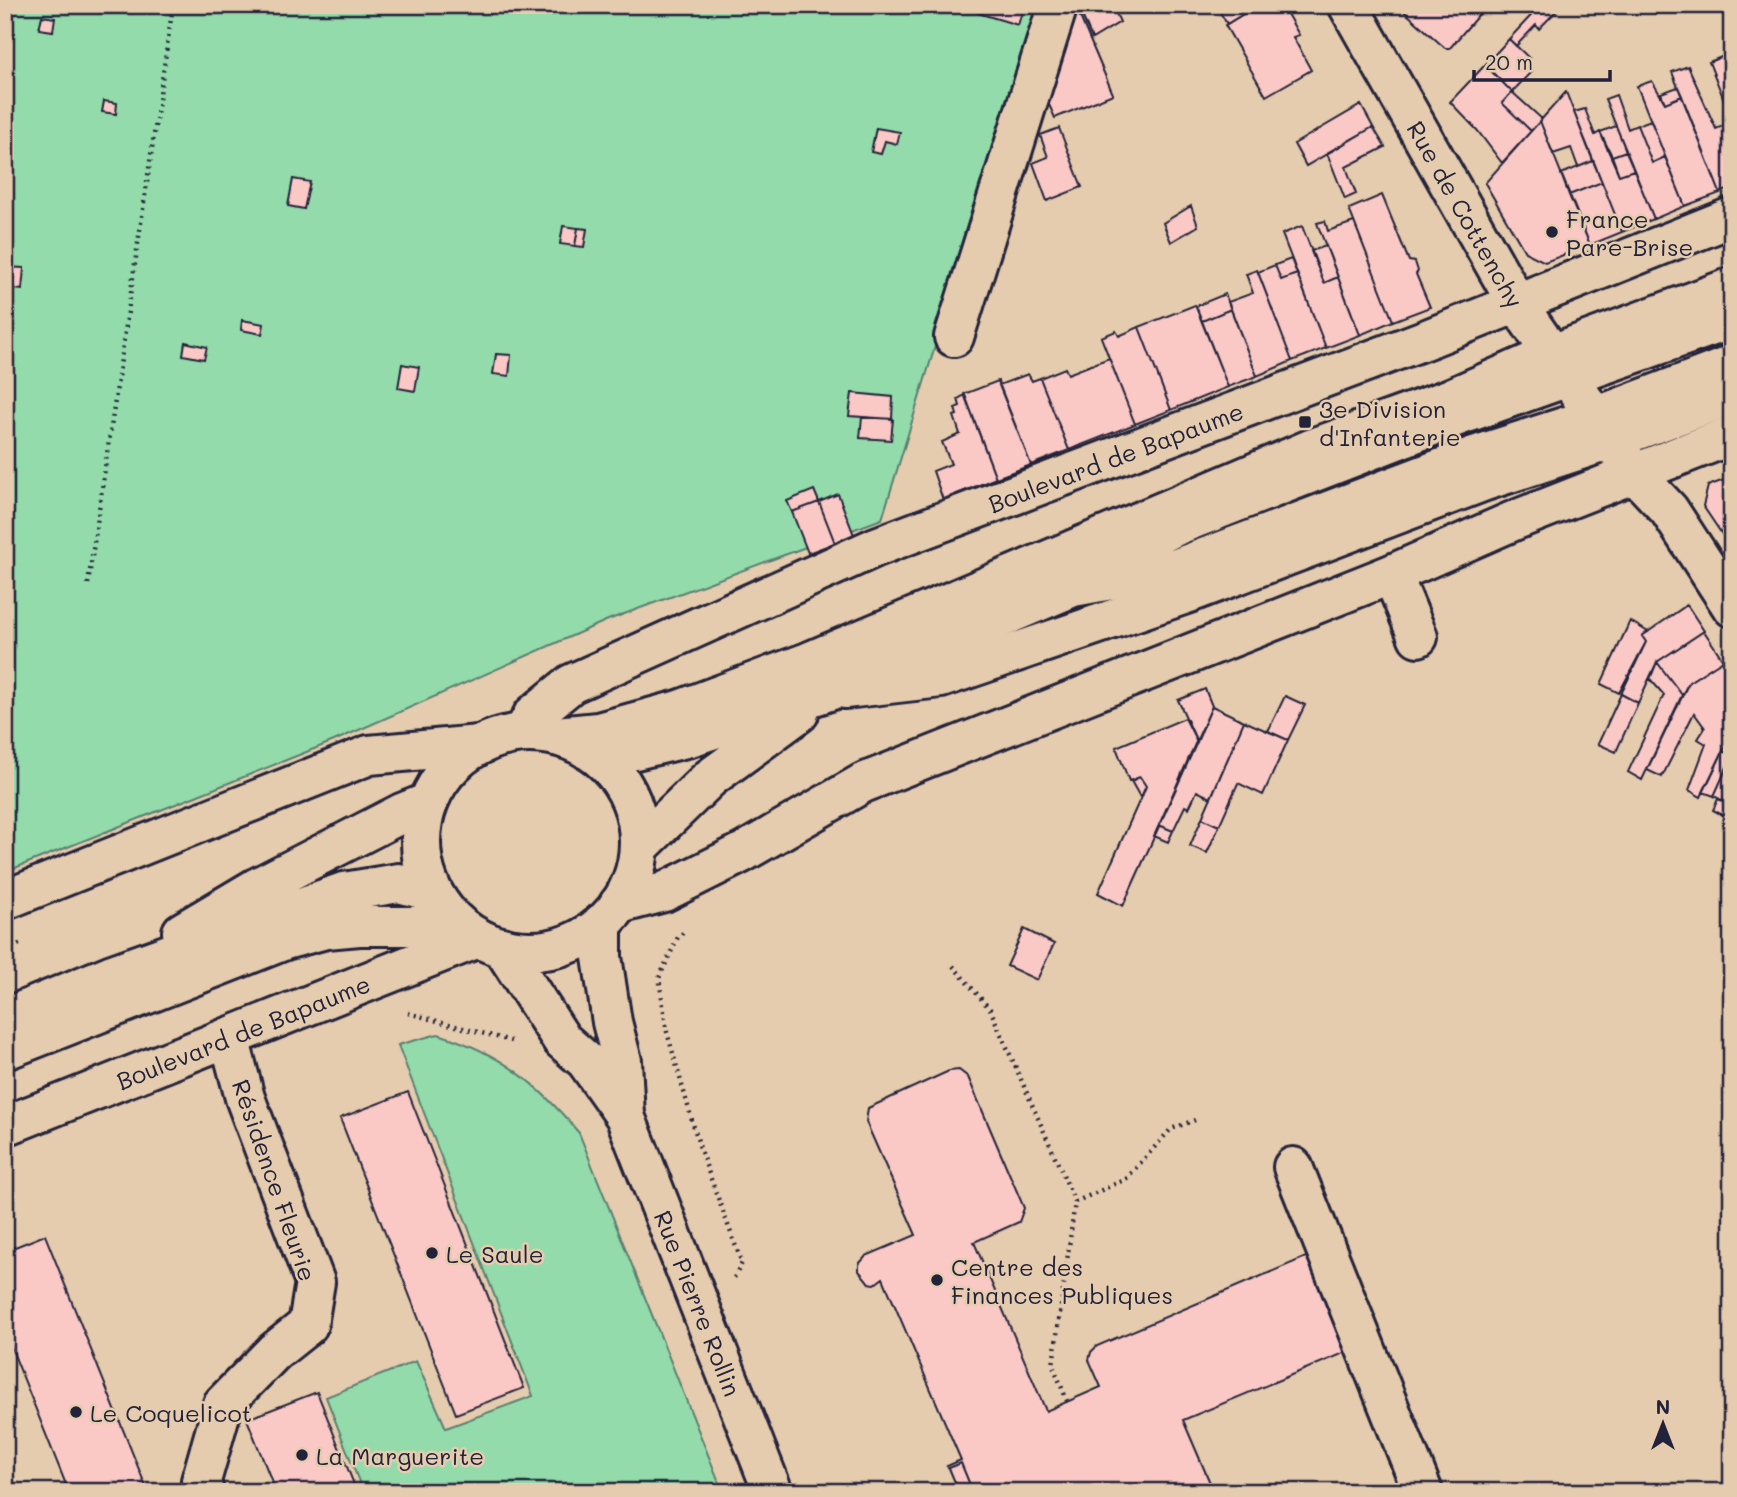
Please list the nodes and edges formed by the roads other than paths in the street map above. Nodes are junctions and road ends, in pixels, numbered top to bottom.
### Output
1 (1058, 5) edge
2 (1348, 5) edge
3 (1732, 217) edge
4 (1732, 287) edge
5 (1516, 302) junction
6 (1732, 319) edge
7 (954, 337) dead end
8 (1732, 365) edge
9 (1560, 366) junction
10 (1732, 395) edge
11 (1603, 428) junction
12 (1732, 435) edge
13 (1634, 474) junction
14 (1392, 574) junction
15 (1073, 587) junction
16 (1732, 607) edge
17 (1418, 637) dead end
18 (829, 691) junction
19 (556, 739) junction
20 (479, 745) junction
21 (427, 803) junction
22 (639, 847) junction
23 (432, 892) junction
24 (5, 900) edge
25 (611, 914) junction
26 (480, 937) junction
27 (110, 975) junction
28 (5, 1018) edge
29 (229, 1037) junction
30 (5, 1051) edge
31 (625, 1116) junction
32 (5, 1126) edge
33 (1293, 1167) dead end
34 (204, 1492) edge
35 (773, 1492) edge
36 (1423, 1492) edge

1 - 7 street
2 - 5 street, Rue de Cottenchy
3 - 5 street, Boulevard de Bapaume
4 - 9 street
5 - 9 street, Rue de Cottenchy
5 - 19 street, Boulevard de Bapaume
6 - 9 street
8 - 11 street
9 - 11 street, Rue de Cottenchy
9 - 15 street
9 - 19 street
10 - 11 street
11 - 13 street, Rue de Cottenchy
11 - 15 street
11 - 18 street
12 - 13 street
13 - 14 street
13 - 16 street, Rue de Cottenchy
14 - 17 street
14 - 25 street
15 - 18 street
18 - 19 street
18 - 22 street
19 - 20 street
19 - 22 street
20 - 21 street
20 - 24 street
21 - 23 street
21 - 27 street
22 - 25 street
23 - 26 street
23 - 27 street
25 - 26 street
25 - 31 street, Rue Pierre Rollin
26 - 29 street, Boulevard de Bapaume
26 - 30 street
26 - 31 street, Rue Pierre Rollin
27 - 28 street
29 - 32 street, Boulevard de Bapaume
29 - 34 street, Résidence Fleurie
31 - 35 street, Rue Pierre Rollin
33 - 36 street

